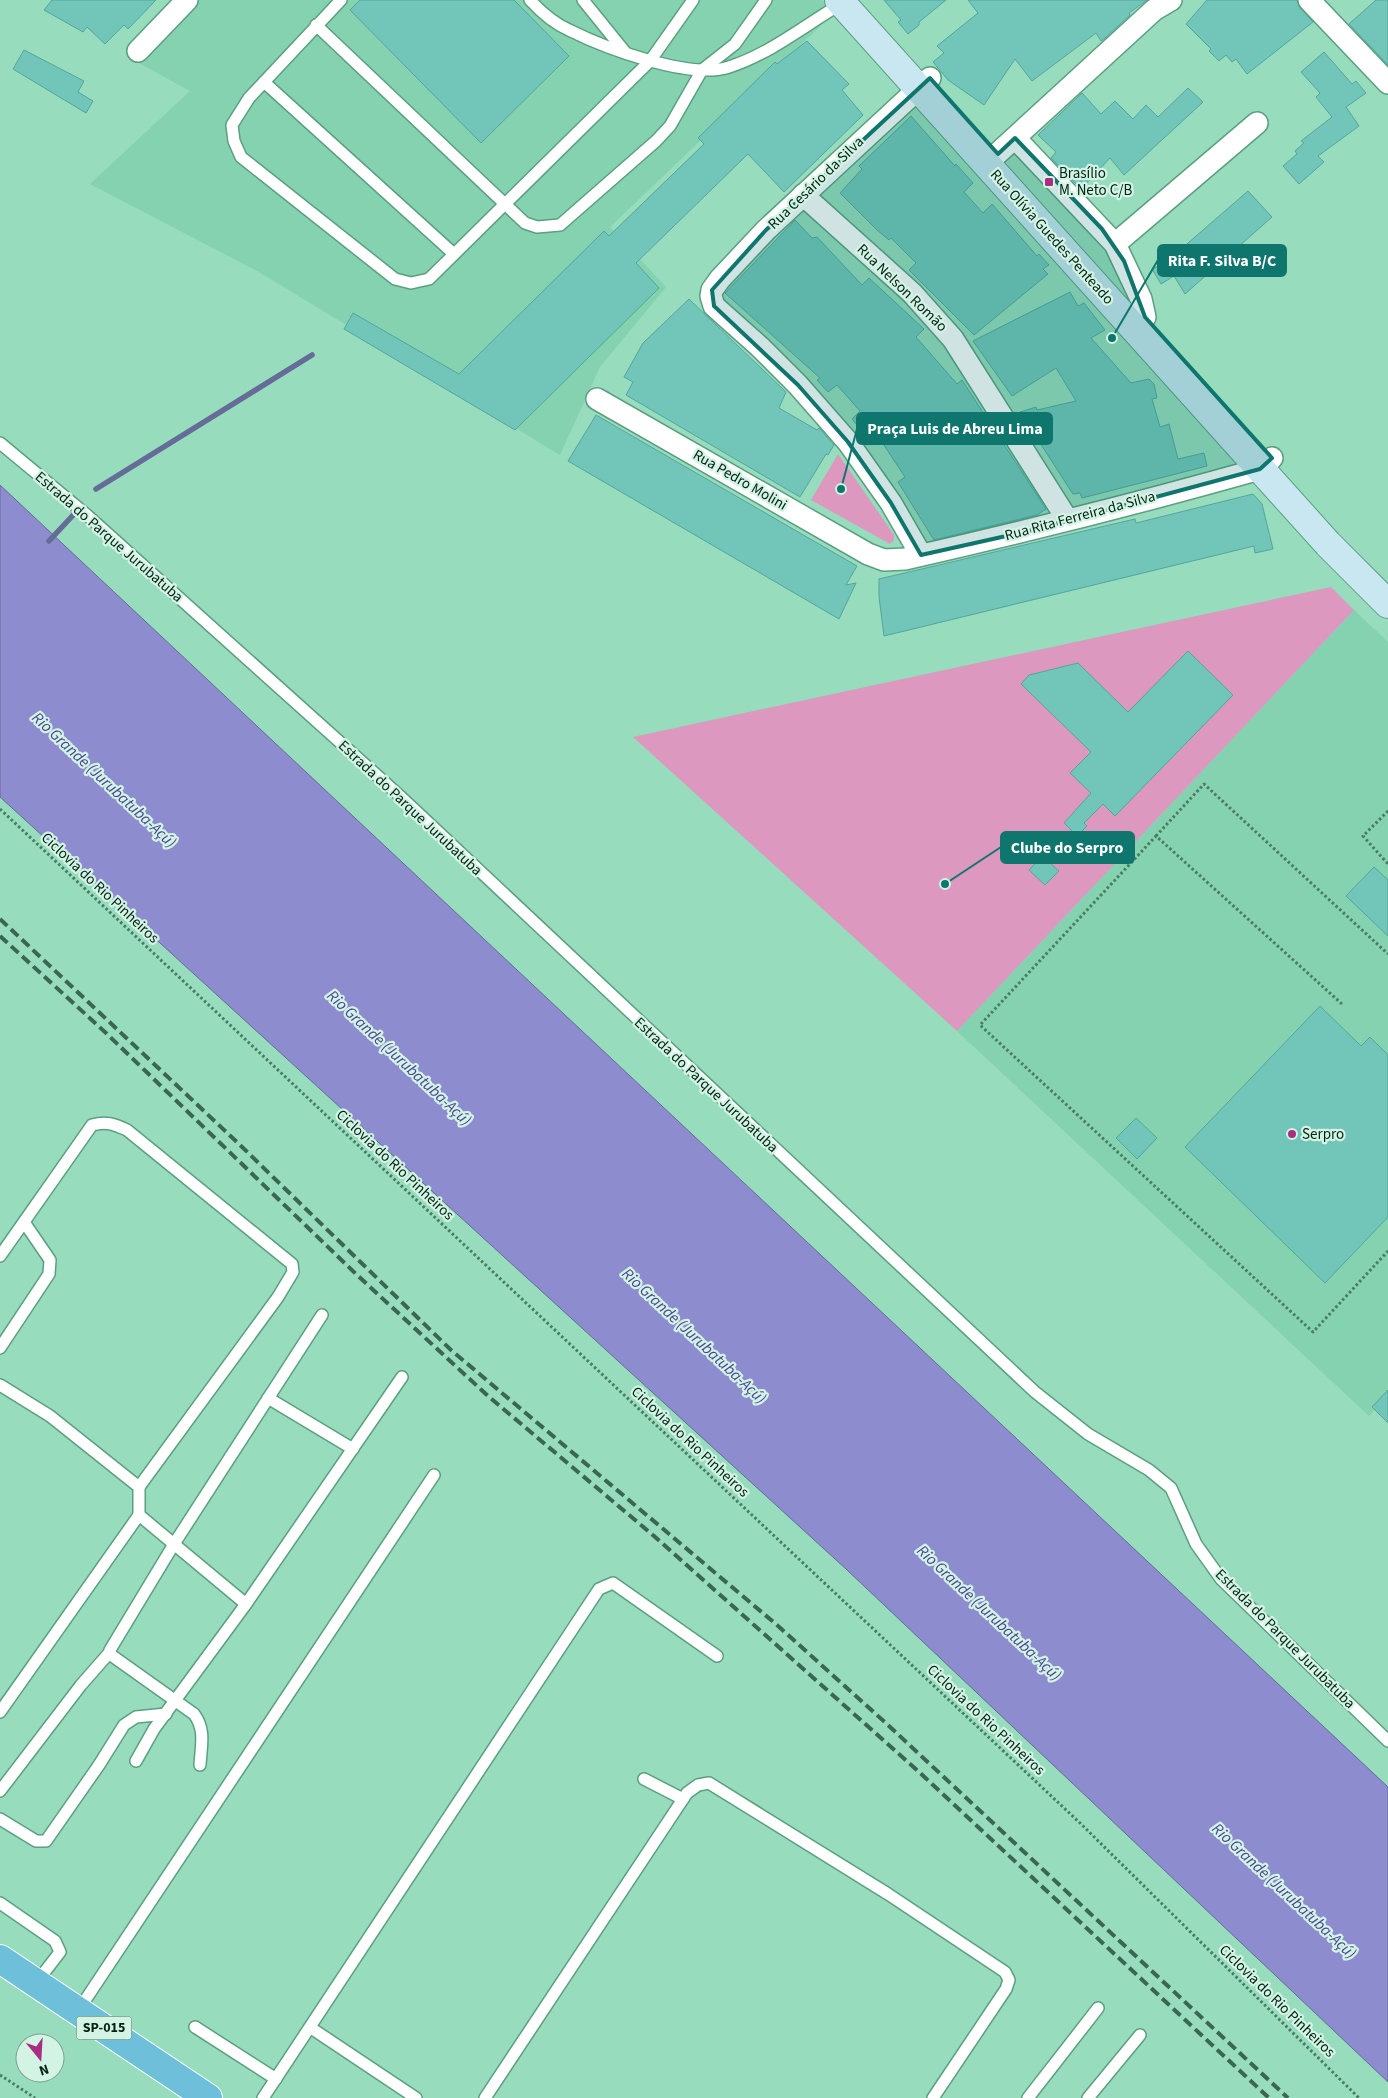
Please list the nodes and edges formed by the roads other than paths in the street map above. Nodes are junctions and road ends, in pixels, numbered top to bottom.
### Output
1 (186, 0) edge
2 (341, 0) edge
3 (530, 0) edge
4 (583, 0) edge
5 (693, 0) edge
6 (766, 0) edge
7 (1171, 0) edge
8 (1309, 0) edge
9 (848, 1) edge
10 (316, 25) junction
11 (138, 51) dead end
12 (626, 54) junction
13 (650, 61) junction
14 (702, 70) junction
15 (264, 82) junction
16 (924, 83) junction
17 (1388, 83) edge
18 (1257, 124) dead end
19 (1000, 152) junction
20 (803, 196) junction
21 (505, 204) junction
22 (1115, 244) junction
23 (454, 254) junction
24 (1145, 317) junction
25 (597, 399) dead end
26 (0, 442) edge
27 (1266, 464) junction
28 (1067, 519) junction
29 (921, 555) junction
30 (884, 560) joint
31 (1388, 579) edge
32 (1388, 604) edge
33 (24, 1222) junction
34 (0, 1256) edge
35 (322, 1315) dead end
36 (0, 1348) edge
37 (402, 1377) dead end
38 (0, 1385) edge
39 (268, 1398) junction
40 (352, 1449) junction
41 (434, 1475) dead end
42 (140, 1486) junction
43 (139, 1514) junction
44 (174, 1544) junction
45 (246, 1604) junction
46 (110, 1652) junction
47 (717, 1656) dead end
48 (176, 1701) junction
49 (0, 1712) edge
50 (166, 1714) junction
51 (1388, 1740) edge
52 (136, 1761) dead end
53 (200, 1765) dead end
54 (644, 1779) dead end
55 (0, 1791) edge
56 (683, 1799) junction
57 (0, 1819) edge
58 (0, 1903) edge
59 (0, 1959) edge
60 (36, 1983) junction
61 (1098, 2008) dead end
62 (78, 2011) junction
63 (195, 2028) dead end
64 (311, 2028) junction
65 (1140, 2035) dead end
66 (276, 2079) junction
67 (208, 2098) edge
68 (263, 2098) edge
69 (416, 2098) edge
70 (485, 2098) edge
71 (933, 2098) edge
72 (1028, 2098) edge
73 (1088, 2098) edge

1 - 11 street
2 - 10 lane
3 - 12 lane
4 - 12 lane
5 - 13 lane
6 - 14 lane
7 - 19 street
8 - 17 street
9 - 14 lane
9 - 16 main road, Rua Olívia Guedes Penteado
10 - 15 lane
10 - 21 lane
12 - 13 lane
13 - 14 lane
13 - 21 lane
14 - 21 lane
15 - 23 lane
15 - 23 lane
16 - 19 main road, Rua Olívia Guedes Penteado
16 - 20 street, Rua Cesário da Silva
18 - 22 street
19 - 22 street
19 - 24 main road, Rua Olívia Guedes Penteado
19 - 27 main road, Rua Olívia Guedes Penteado
20 - 28 street, Rua Nelson Romão
20 - 29 street, Rua Cesário da Silva
21 - 23 lane
22 - 24 street
24 - 27 main road, Rua Olívia Guedes Penteado
25 - 30 street, Rua Pedro Molini
26 - 51 lane, Estrada do Parque Jurubatuba
27 - 28 street, Rua Rita Ferreira da Silva
27 - 31 main road, Rua Olívia Guedes Penteado
27 - 32 main road, Rua Olívia Guedes Penteado
28 - 29 street, Rua Rita Ferreira da Silva
29 - 30 street, Rua Rita Ferreira da Silva
33 - 34 lane
33 - 36 lane
33 - 42 lane
35 - 39 lane
37 - 40 lane
38 - 42 lane
39 - 40 lane
39 - 44 lane
40 - 45 lane
41 - 62 lane
42 - 43 lane
43 - 44 lane
43 - 49 lane
44 - 45 lane
44 - 46 lane
45 - 48 lane
46 - 48 lane
46 - 55 lane
47 - 64 lane
48 - 50 lane
48 - 53 lane
50 - 52 lane
50 - 57 lane
54 - 56 lane
56 - 70 lane
56 - 71 lane
58 - 60 lane
59 - 60 highway, SP-015
60 - 62 highway, SP-015
61 - 72 lane
62 - 67 highway, SP-015
63 - 66 lane
64 - 66 lane
64 - 69 lane
65 - 73 lane
66 - 68 lane

